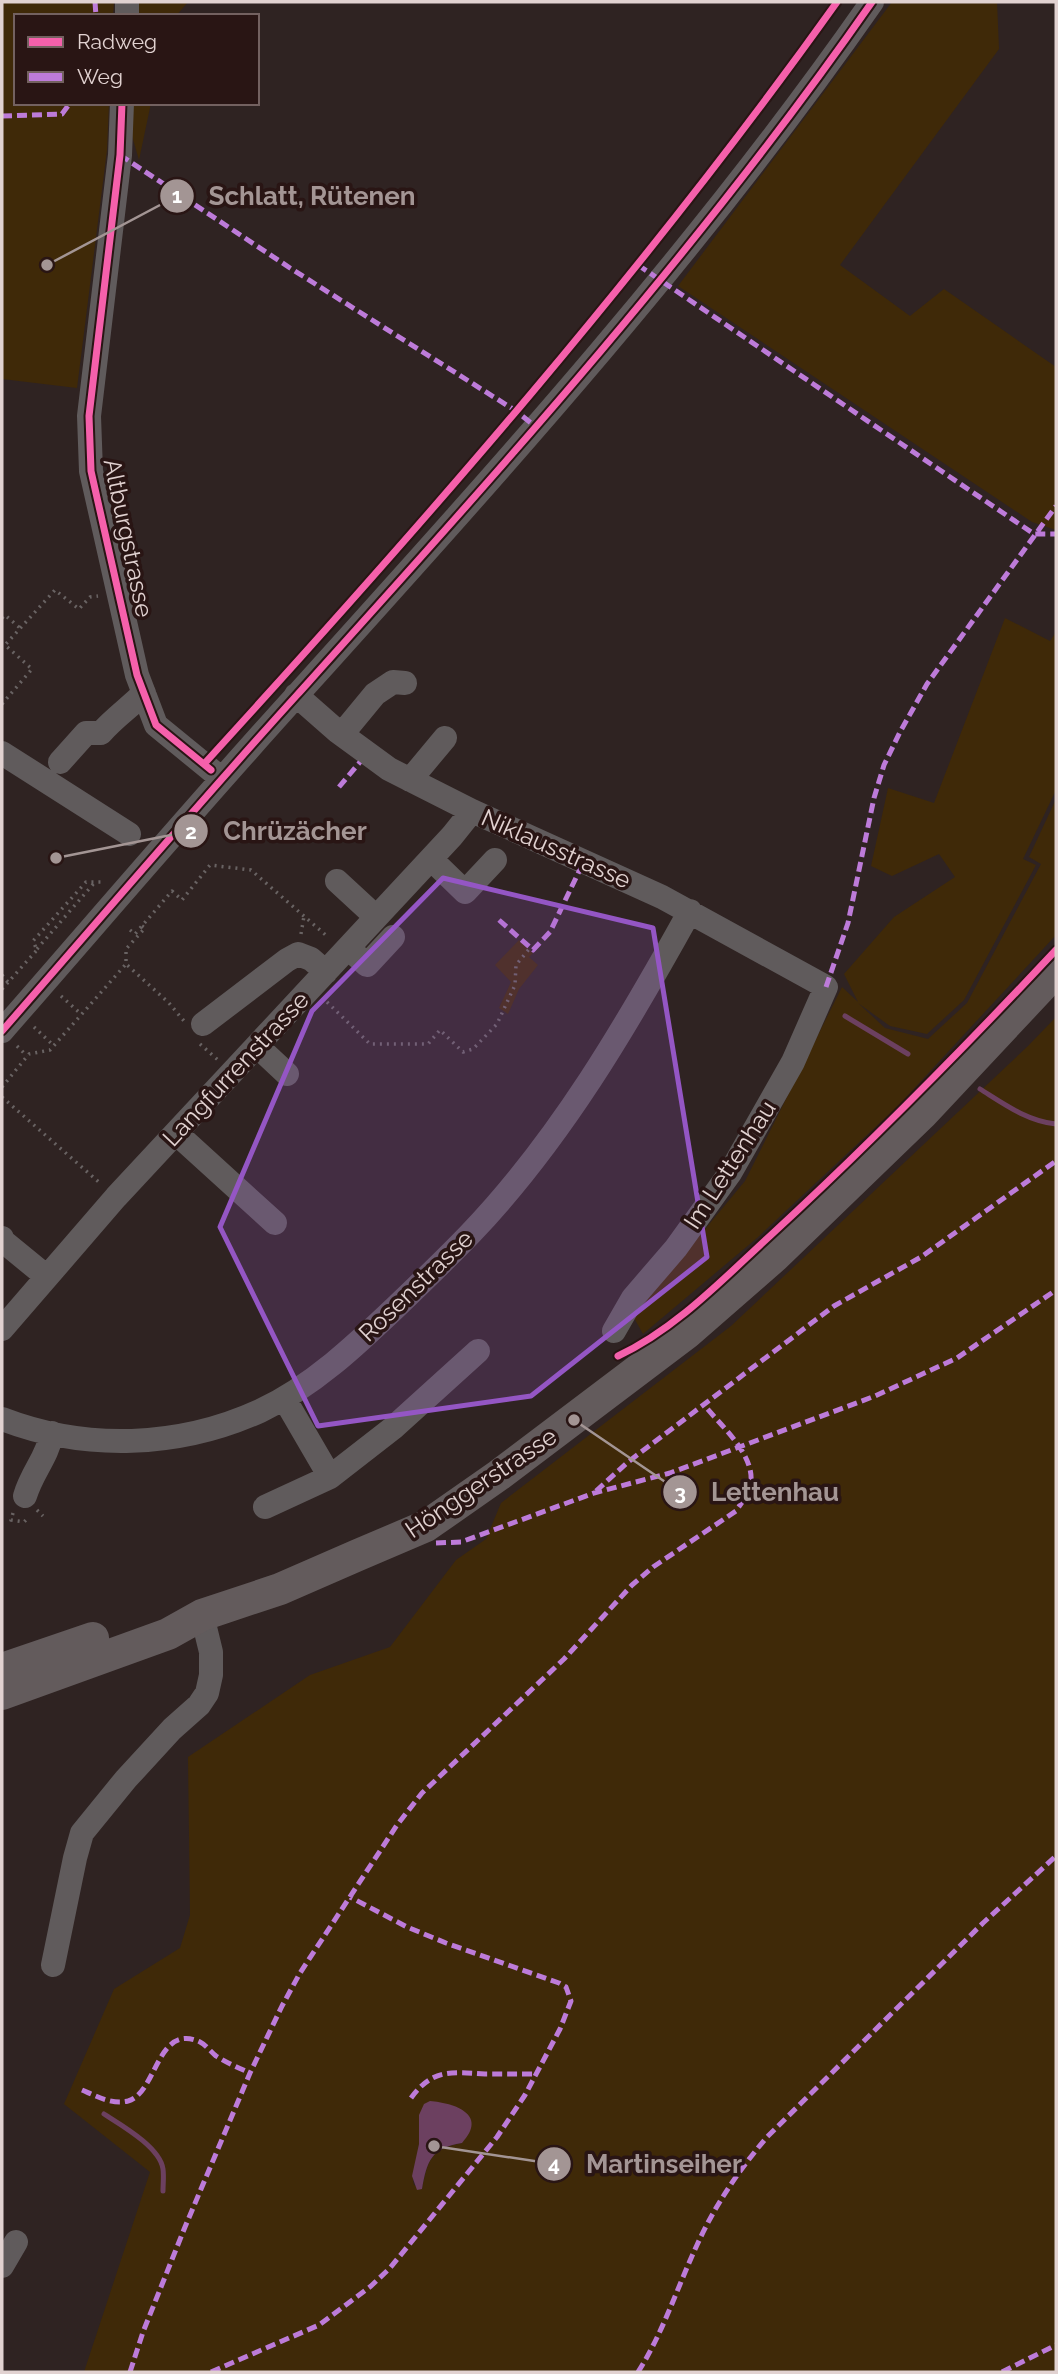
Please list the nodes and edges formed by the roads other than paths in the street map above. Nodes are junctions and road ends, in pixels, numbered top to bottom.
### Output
1 (872, 2) edge
2 (122, 105) edge
3 (405, 684) dead end
4 (144, 693) junction
5 (296, 695) junction
6 (342, 734) junction
7 (445, 738) dead end
8 (2, 753) edge
9 (60, 762) dead end
10 (222, 779) junction
11 (410, 780) junction
12 (472, 811) junction
13 (129, 834) dead end
14 (430, 859) junction
15 (495, 860) dead end
16 (337, 881) dead end
17 (690, 911) junction
18 (376, 917) junction
19 (393, 937) dead end
20 (346, 950) junction
21 (1056, 971) edge
22 (326, 972) junction
23 (826, 987) joint
24 (194, 1029) road end
25 (9, 1038) edge
26 (257, 1046) junction
27 (287, 1074) dead end
28 (176, 1133) junction
29 (275, 1223) dead end
30 (2, 1238) edge
31 (47, 1277) junction
32 (13, 1323) edge
33 (614, 1331) dead end
34 (478, 1351) dead end
35 (284, 1398) junction
36 (2, 1419) edge
37 (52, 1433) junction
38 (330, 1477) junction
39 (25, 1496) dead end
40 (265, 1507) dead end
41 (202, 1615) junction
42 (2, 1669) edge
43 (2, 1693) edge
44 (53, 1965) dead end
45 (16, 2242) dead end
46 (2, 2266) edge

1 - 5 street
2 - 4 street, Altburgstrasse
3 - 6 street
4 - 9 street
4 - 10 street, Altburgstrasse
5 - 6 street, Niklausstrasse
5 - 10 street
6 - 11 street, Niklausstrasse
7 - 11 street
8 - 13 street
10 - 25 street
11 - 12 street, Niklausstrasse
12 - 14 street, Langfurrenstrasse
12 - 17 street, Niklausstrasse
14 - 15 street
14 - 18 street, Langfurrenstrasse
16 - 18 street
17 - 23 street, Niklausstrasse
17 - 35 street, Rosenstrasse
18 - 20 street, Langfurrenstrasse
19 - 20 street
20 - 22 street, Langfurrenstrasse
21 - 41 main road, Hönggerstrasse
22 - 24 street
22 - 26 street, Langfurrenstrasse
23 - 33 street, Im Lettenhau
26 - 27 street
26 - 28 street, Langfurrenstrasse
28 - 29 street
28 - 31 street, Langfurrenstrasse
30 - 31 street
31 - 32 street, Langfurrenstrasse
34 - 38 street
35 - 37 street, Rosenstrasse
35 - 38 street
36 - 37 street, Rosenstrasse
37 - 39 street
38 - 40 street
41 - 42 main road, Hönggerstrasse
41 - 43 main road, Hönggerstrasse
41 - 44 street
45 - 46 street

